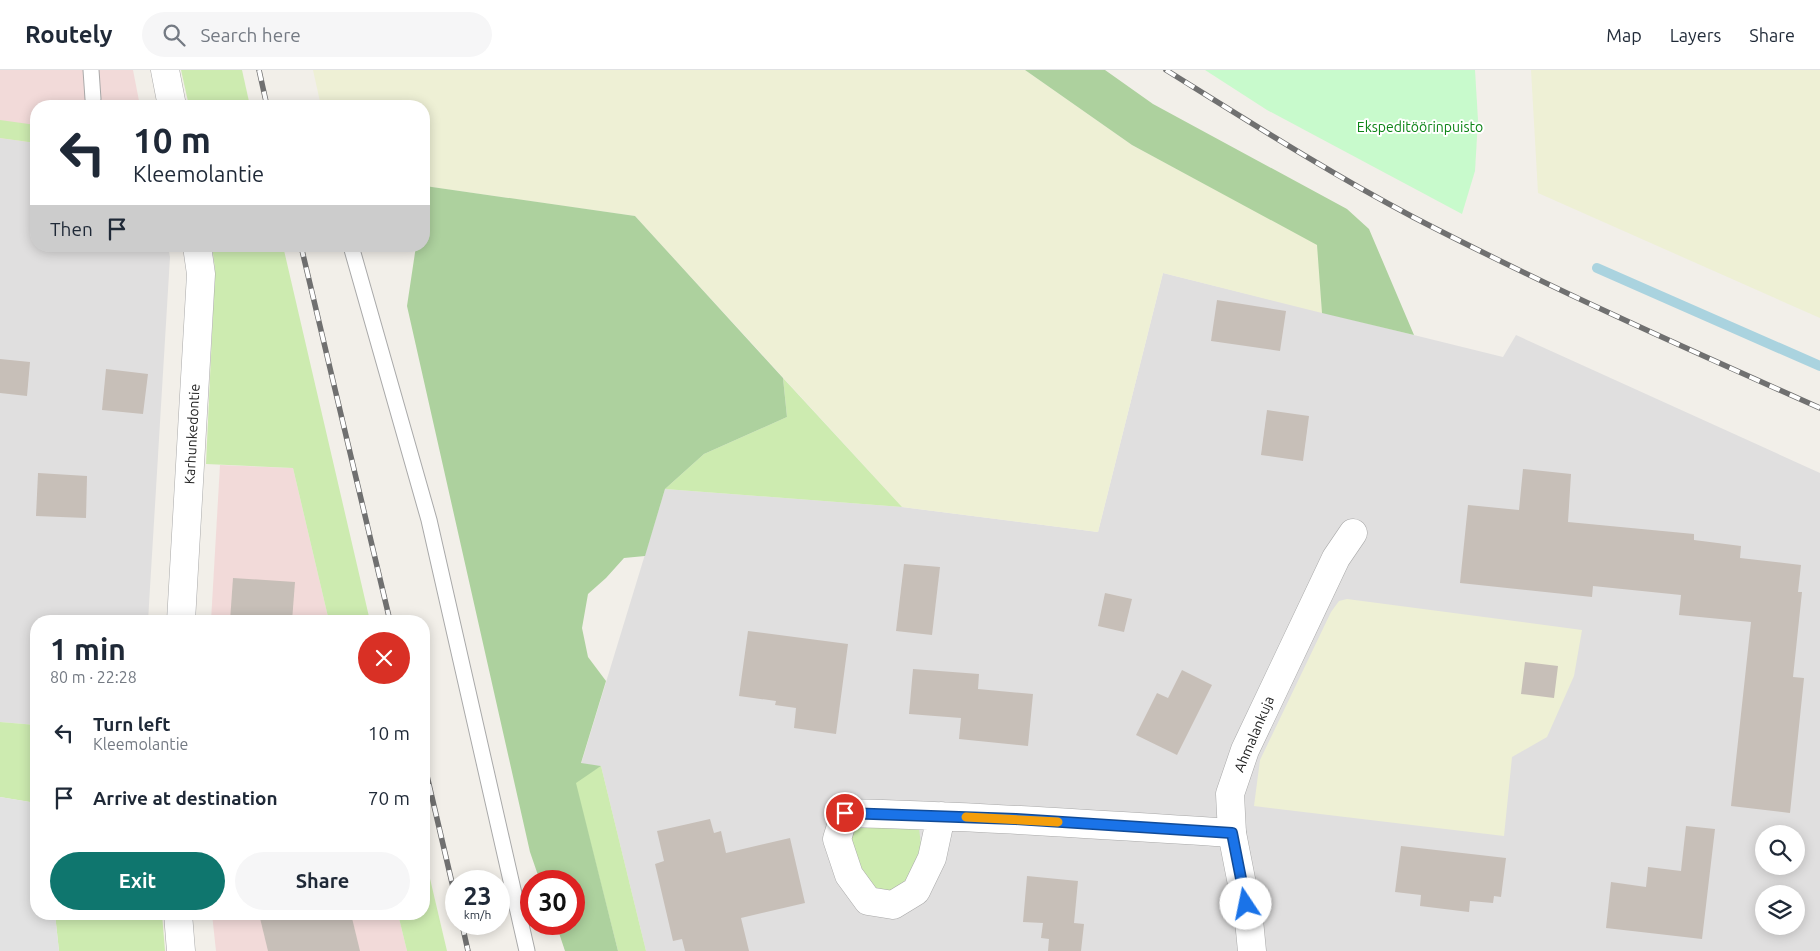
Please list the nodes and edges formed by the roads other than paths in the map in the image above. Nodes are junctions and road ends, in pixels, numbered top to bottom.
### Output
1 (91, 70) edge
2 (165, 70) edge
3 (94, 99) dead end
4 (171, 100) edge
5 (197, 252) edge
6 (353, 252) edge
7 (1353, 533) dead end
8 (181, 615) edge
9 (941, 816) dead end
10 (1232, 833) junction
11 (178, 920) edge
12 (181, 951) edge
13 (527, 951) edge
14 (1252, 951) edge

1 - 3 lane
2 - 4 street
5 - 8 street, Karhunkedontie
6 - 13 lane
7 - 10 street, Ahmalankuja
9 - 10 street
10 - 14 street, Ahmalankuja
11 - 12 street

